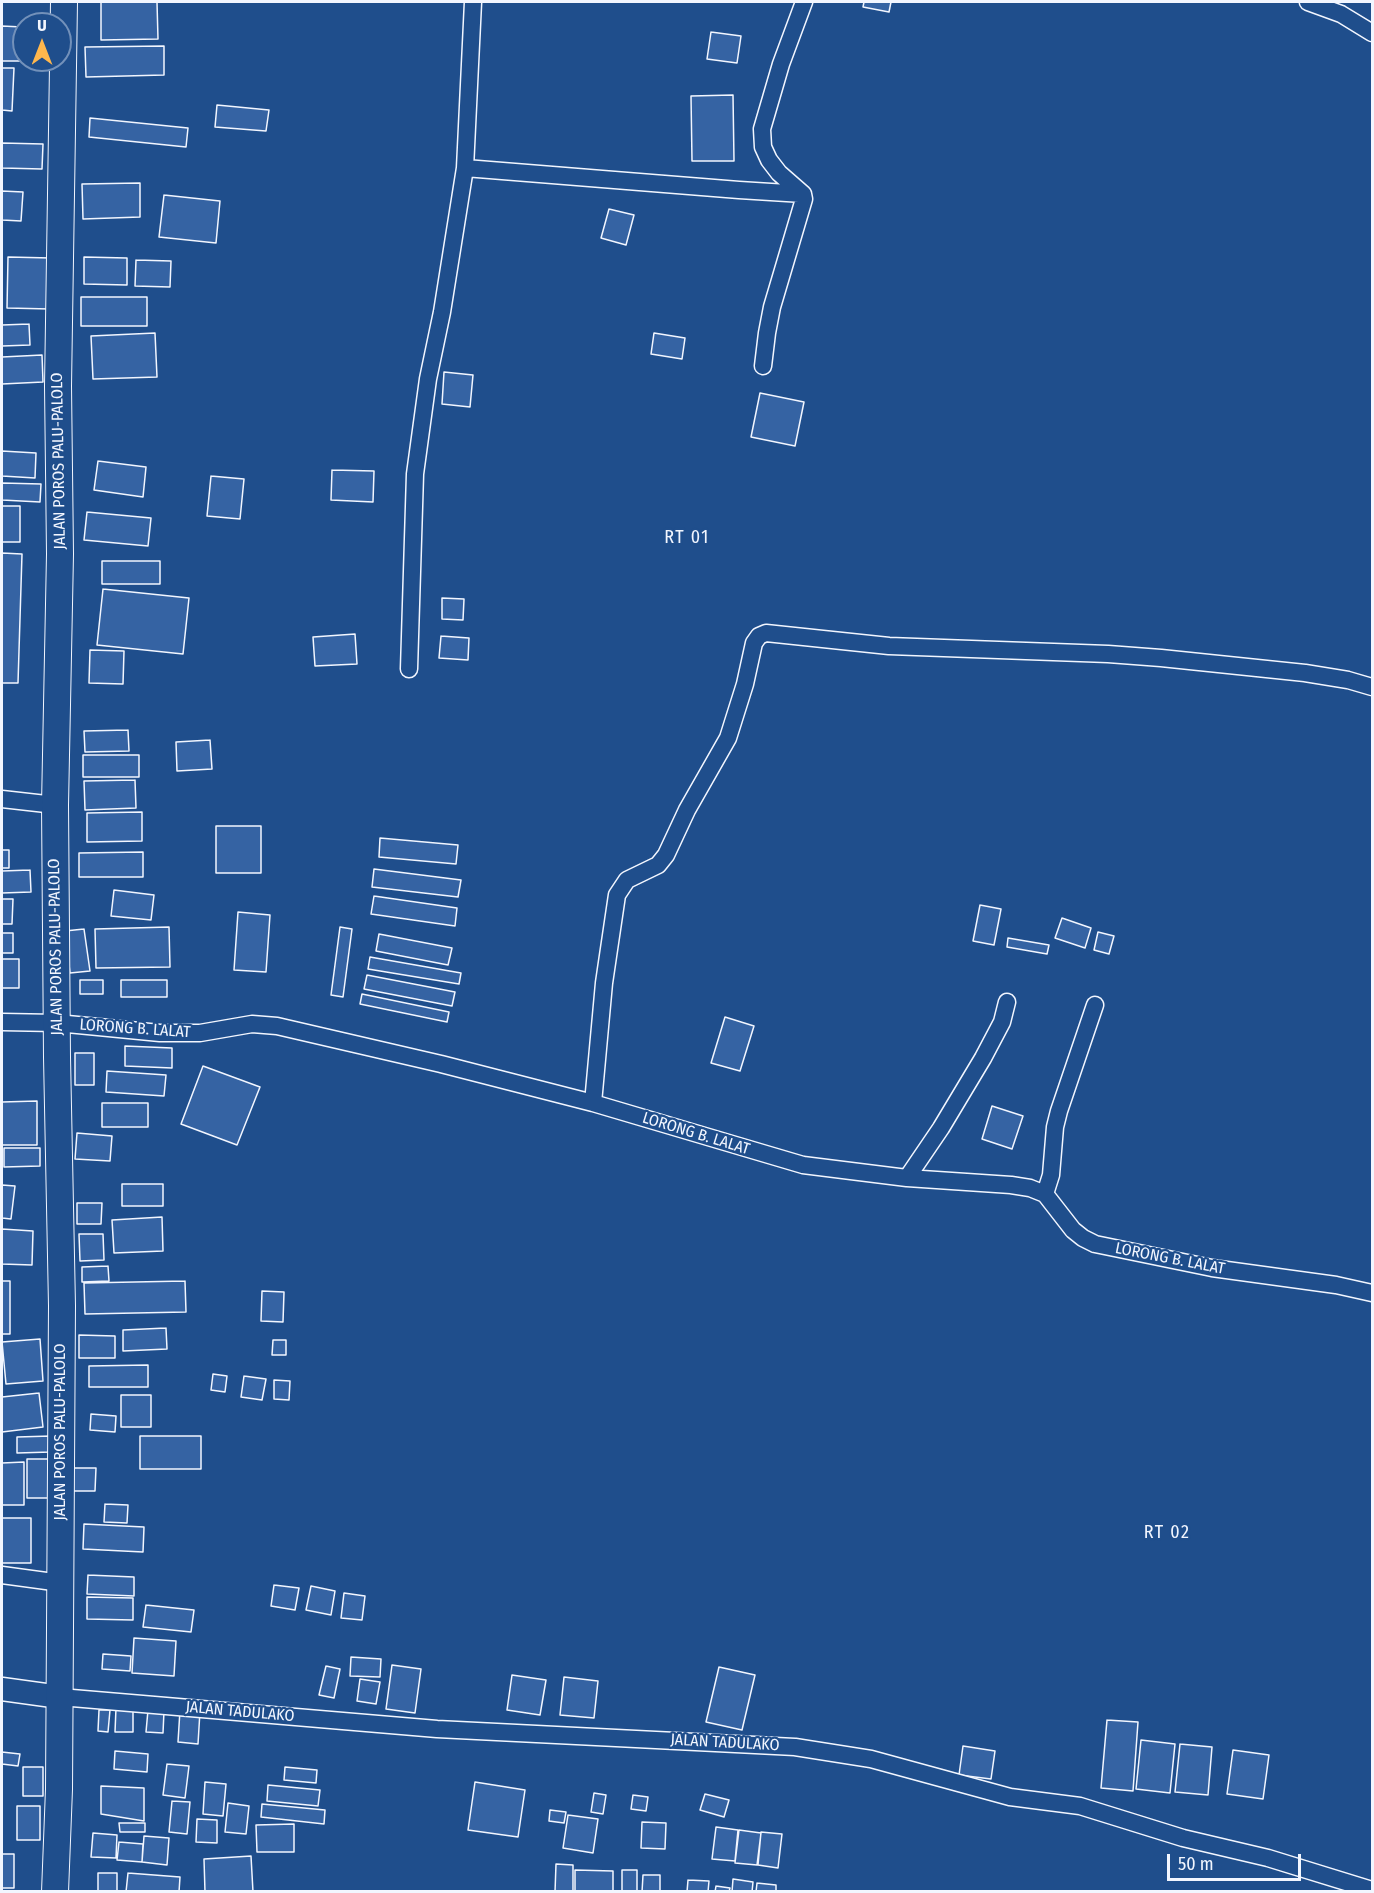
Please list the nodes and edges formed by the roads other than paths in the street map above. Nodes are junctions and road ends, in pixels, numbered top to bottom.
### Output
1 (64, 2) edge
2 (473, 2) edge
3 (804, 2) edge
4 (1308, 2) edge
5 (1372, 33) edge
6 (465, 168) junction
7 (803, 194) junction
8 (763, 366) dead end
9 (409, 669) dead end
10 (1372, 687) edge
11 (2, 799) edge
12 (54, 805) junction
13 (1006, 1002) dead end
14 (1095, 1005) dead end
15 (2, 1022) edge
16 (57, 1023) junction
17 (593, 1103) junction
18 (907, 1178) junction
19 (1046, 1194) junction
20 (1372, 1293) edge
21 (2, 1575) edge
22 (61, 1583) junction
23 (2, 1689) edge
24 (60, 1697) junction
25 (1372, 1890) edge
26 (55, 1892) edge

1 - 12 main road, JALAN POROS PALU-PALOLO
2 - 6 street
3 - 7 street
4 - 5 street
6 - 7 street
6 - 9 street
7 - 8 street
10 - 17 street
11 - 12 street
12 - 16 main road, JALAN POROS PALU-PALOLO
13 - 18 street
14 - 19 street
15 - 16 street, LORONG B. LALAT
16 - 17 street, LORONG B. LALAT
16 - 22 main road, JALAN POROS PALU-PALOLO
17 - 18 street, LORONG B. LALAT
18 - 19 street, LORONG B. LALAT
19 - 20 street, LORONG B. LALAT
21 - 22 street
22 - 24 main road, JALAN POROS PALU-PALOLO
23 - 24 street
24 - 25 street, JALAN TADULAKO
24 - 26 main road, JALAN POROS PALU-PALOLO

